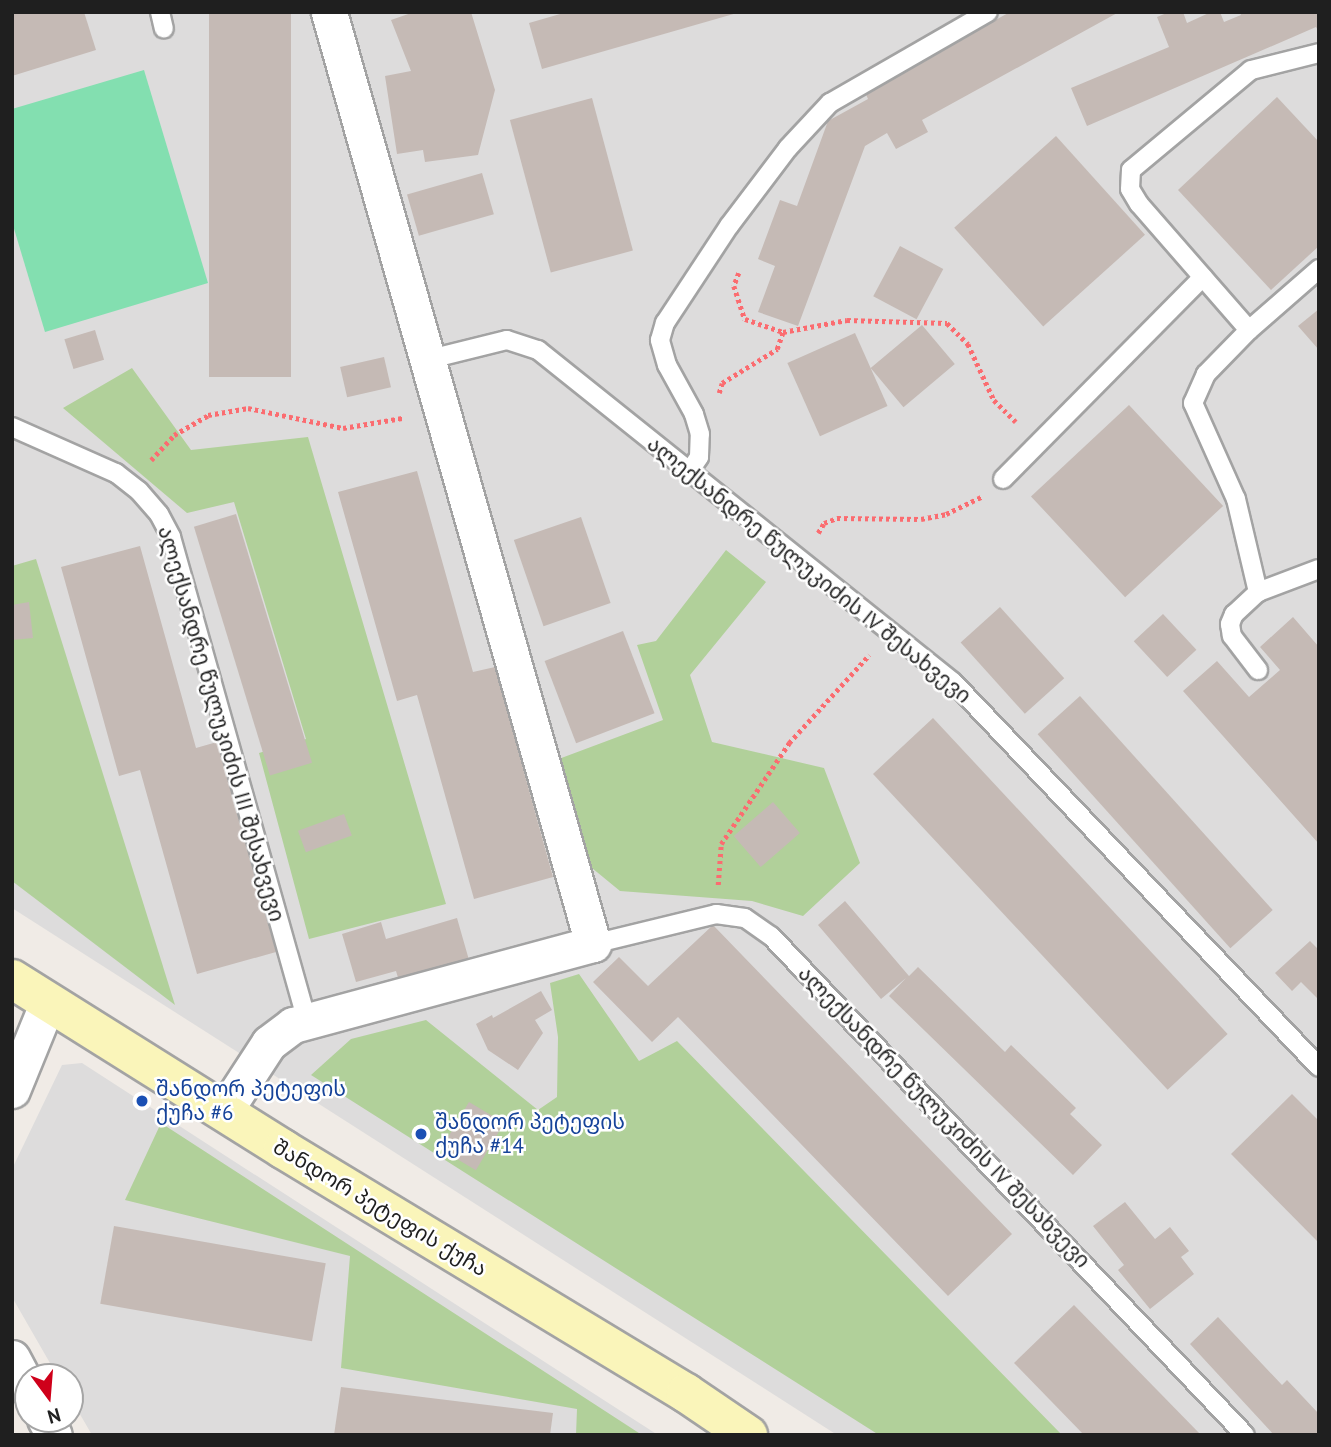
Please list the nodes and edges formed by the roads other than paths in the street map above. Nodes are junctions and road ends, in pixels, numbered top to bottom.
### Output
1 (329, 12) edge
2 (988, 12) edge
3 (1319, 53) edge
4 (1319, 269) edge
5 (1203, 277) junction
6 (1249, 330) junction
7 (430, 359) junction
8 (12, 426) edge
9 (690, 472) junction
10 (1003, 478) road end
11 (1319, 569) edge
12 (1258, 592) junction
13 (1258, 670) dead end
14 (593, 944) junction
15 (12, 979) edge
16 (48, 1002) junction
17 (307, 1021) junction
18 (1319, 1067) edge
19 (12, 1090) edge
20 (224, 1112) junction
21 (748, 1435) edge
22 (1245, 1435) edge

1 - 7 street
2 - 9 lane
3 - 5 lane
4 - 6 lane
5 - 6 lane
5 - 10 lane
6 - 12 lane
7 - 9 lane, ალექსანდრე წულუკიძის IV შესახვევი
7 - 14 street
8 - 17 lane, ალექსანდრე წულუკიძის III შესახვევი
9 - 18 lane, ალექსანდრე წულუკიძის IV შესახვევი
11 - 12 lane
12 - 13 lane
14 - 17 street, ალექსანდრე წულუკიძის IV შესახვევი
14 - 22 lane, ალექსანდრე წულუკიძის IV შესახვევი
15 - 16 main road, შანდორ პეტეფის ქუჩა
16 - 19 street
16 - 20 main road, შანდორ პეტეფის ქუჩა
17 - 20 street, ალექსანდრე წულუკიძის IV შესახვევი
20 - 21 main road, შანდორ პეტეფის ქუჩა

